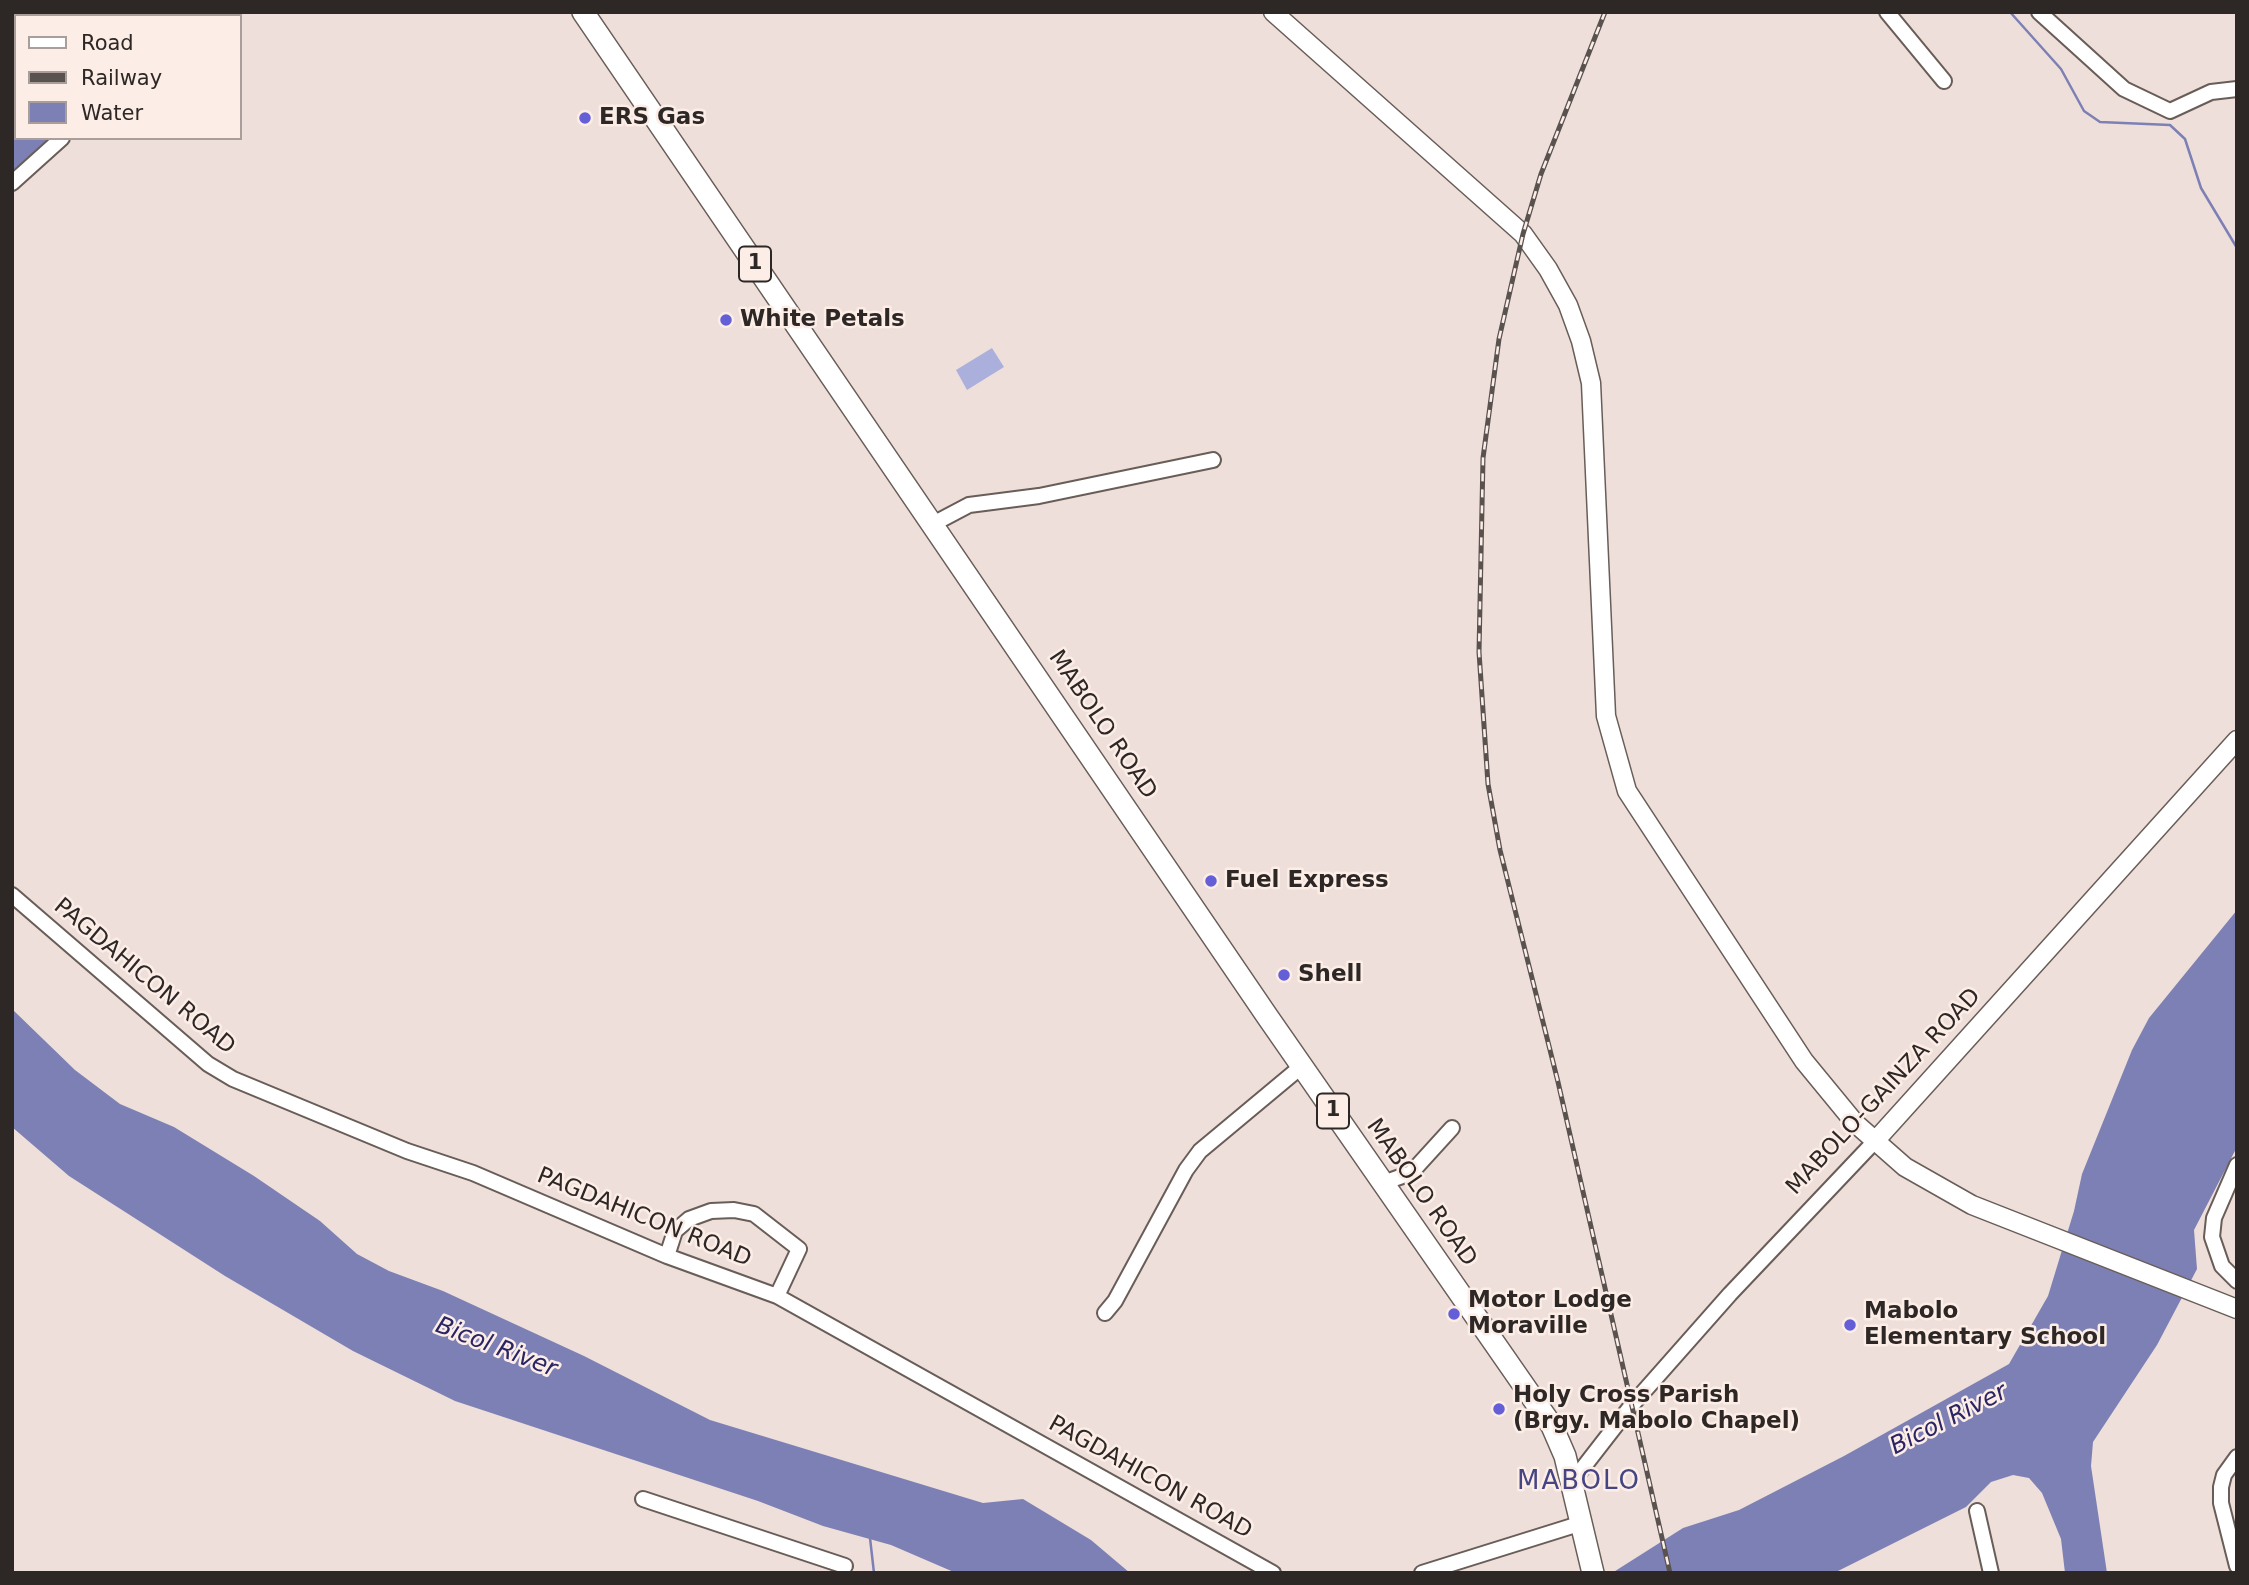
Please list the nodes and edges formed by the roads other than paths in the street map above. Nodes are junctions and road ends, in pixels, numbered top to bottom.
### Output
1 (583, 12) edge
2 (1273, 12) edge
3 (1887, 12) edge
4 (2039, 12) edge
5 (1944, 81) dead end
6 (2237, 89) edge
7 (60, 140) edge
8 (12, 183) edge
9 (1213, 460) dead end
10 (930, 519) junction
11 (2237, 740) edge
12 (12, 895) edge
13 (1302, 1066) junction
14 (1452, 1128) dead end
15 (1876, 1140) junction
16 (2237, 1165) edge
17 (1384, 1184) junction
18 (667, 1256) junction
19 (2237, 1281) edge
20 (777, 1296) junction
21 (2237, 1309) edge
22 (1105, 1312) dead end
23 (2235, 1459) edge
24 (1572, 1482) junction
25 (643, 1499) dead end
26 (1977, 1511) dead end
27 (1581, 1523) junction
28 (845, 1566) dead end
29 (1591, 1566) edge
30 (2237, 1566) edge
31 (1273, 1573) edge
32 (1422, 1573) edge
33 (1991, 1573) edge

1 - 10 highway, 1
2 - 15 main road
3 - 5 street
4 - 6 street
7 - 8 street
9 - 10 street
10 - 13 highway, MABOLO ROAD / 1
11 - 15 main road, MABOLO-GAINZA ROAD
12 - 18 street, PAGDAHICON ROAD
13 - 17 highway, MABOLO ROAD / 1
13 - 22 street
14 - 17 street
15 - 21 main road
15 - 24 street, MABOLO-GAINZA ROAD
16 - 19 street
17 - 24 highway, MABOLO ROAD / 1
18 - 20 street, PAGDAHICON ROAD
18 - 20 street
20 - 31 street, PAGDAHICON ROAD
23 - 30 street
24 - 27 highway, MABOLO ROAD / 1
25 - 28 street
26 - 33 street
27 - 29 highway, MABOLO ROAD / 1
27 - 32 street

